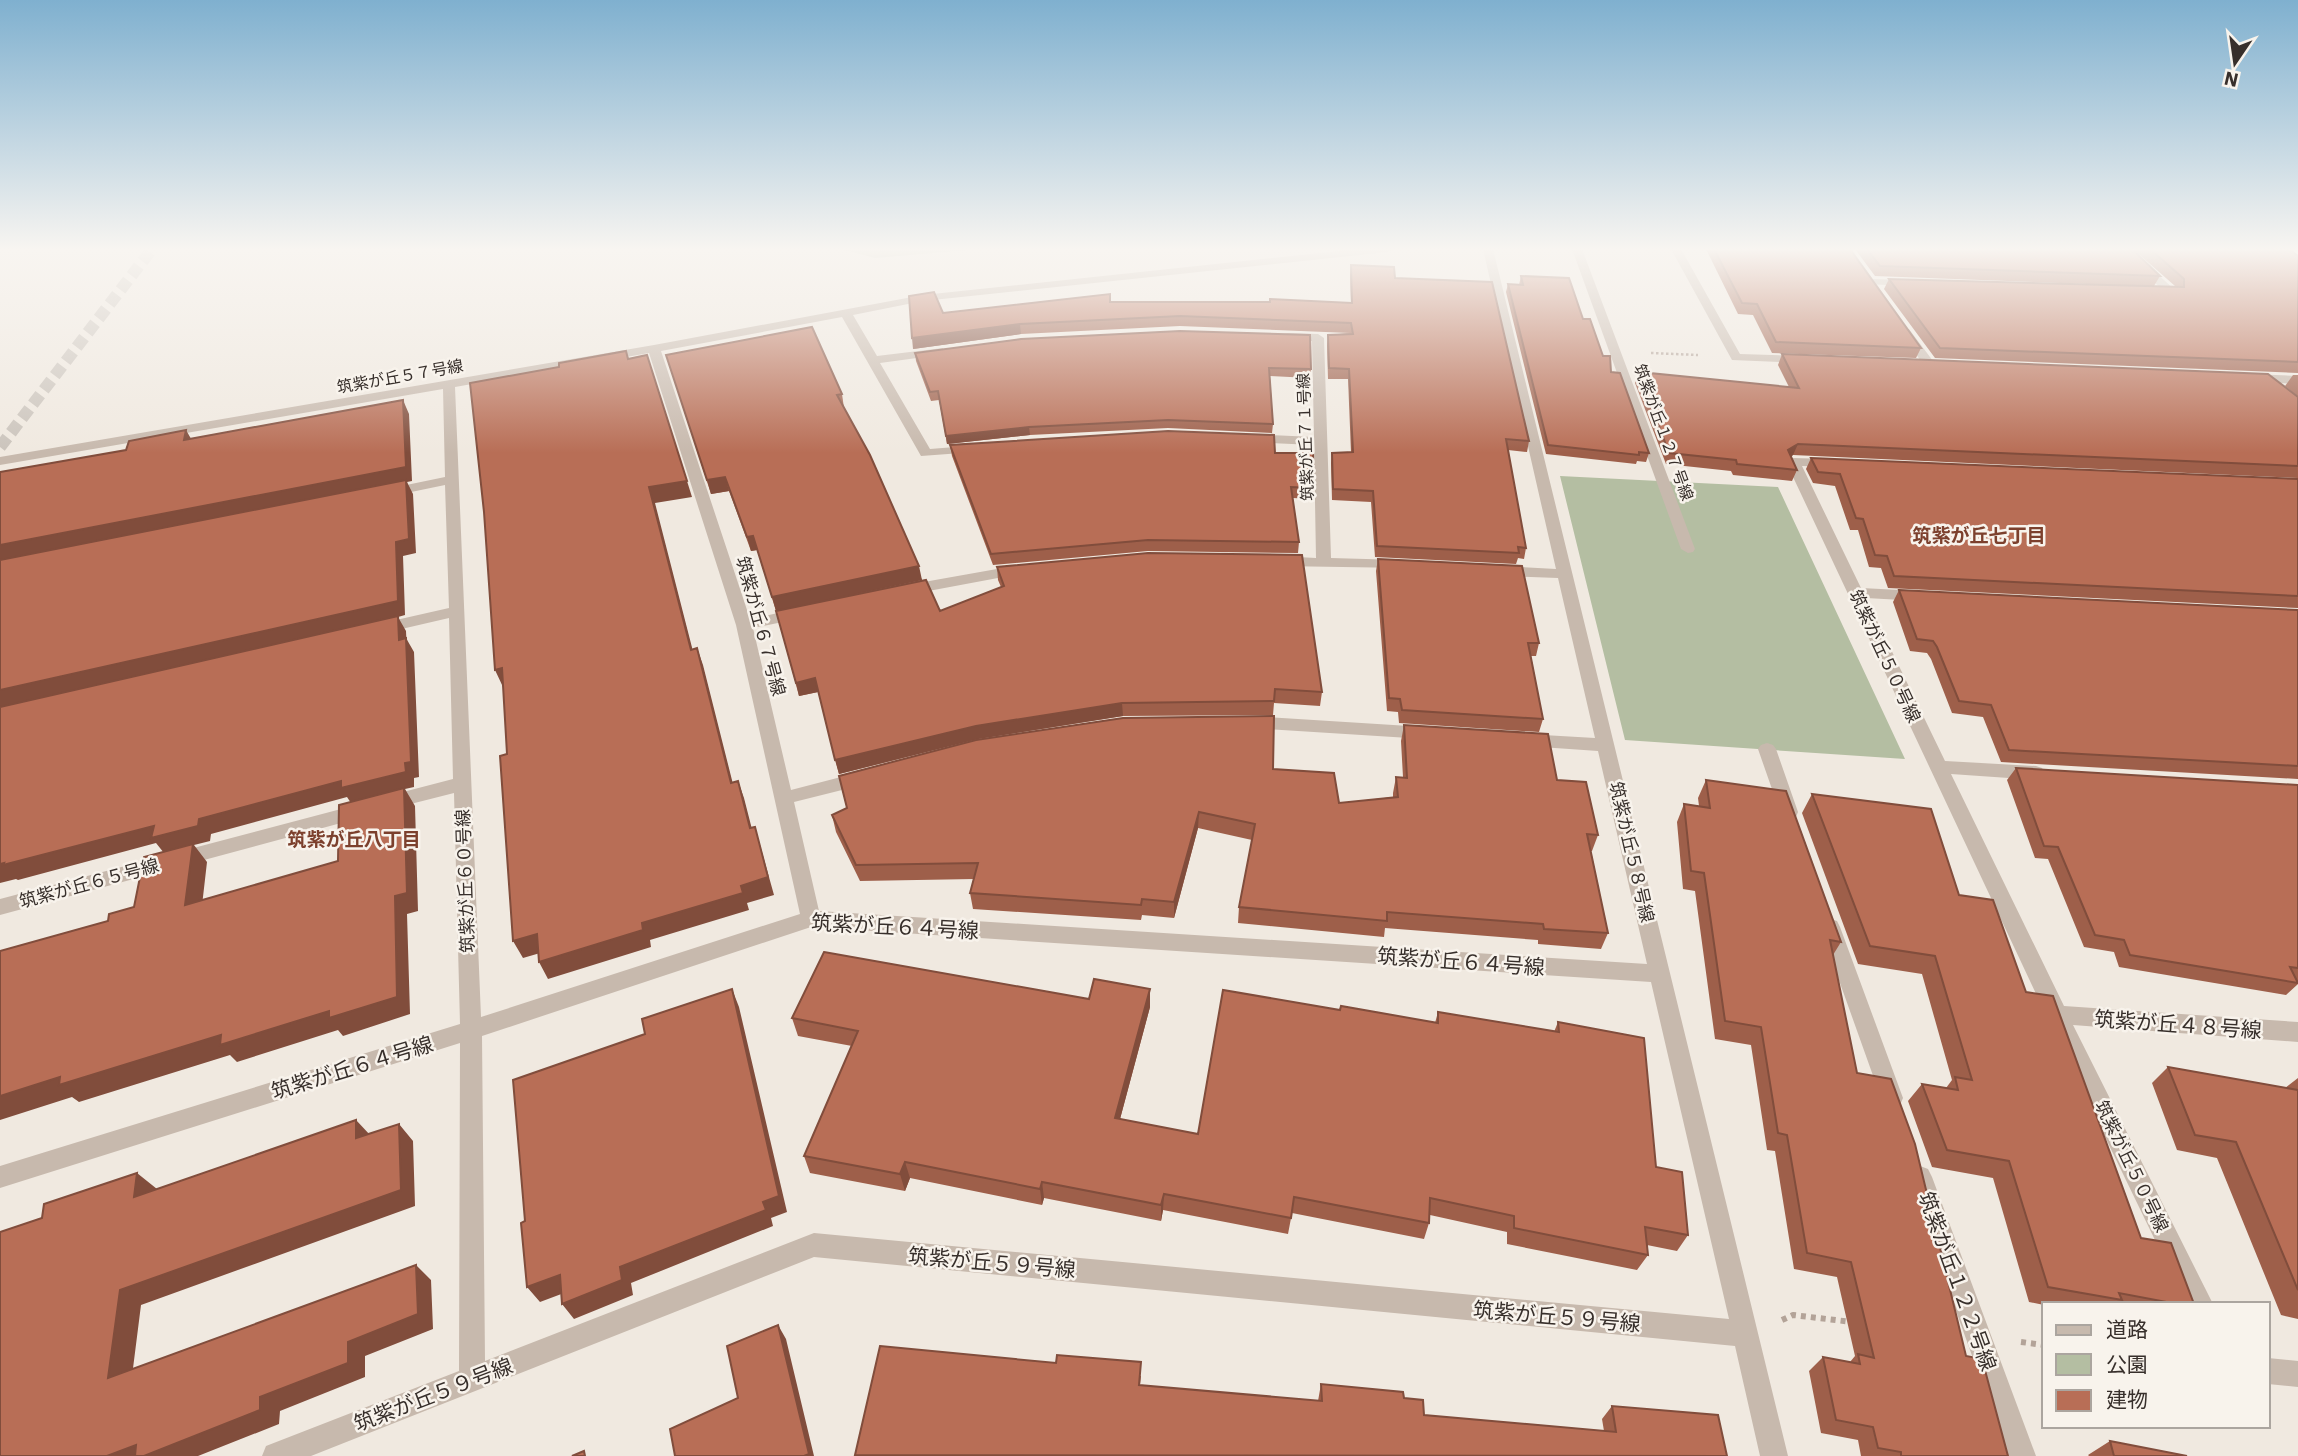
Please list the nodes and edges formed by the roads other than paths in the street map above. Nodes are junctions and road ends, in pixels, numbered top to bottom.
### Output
1 (825, 317) edge
2 (848, 317) edge
3 (1504, 317) edge
4 (1602, 317) edge
5 (1714, 317) edge
6 (1900, 323) edge
7 (1276, 337) edge
8 (654, 349) junction
9 (954, 349) edge
10 (873, 360) junction
11 (1819, 360) edge
12 (1916, 364) edge
13 (2239, 377) edge
14 (2266, 379) junction
15 (2298, 380) edge
16 (449, 383) junction
17 (2282, 393) edge
18 (1238, 438) edge
19 (1321, 441) junction
20 (991, 446) edge
21 (0, 461) edge
22 (1847, 464) edge
23 (452, 480) junction
24 (370, 496) edge
25 (1688, 549) dead end
26 (1257, 560) edge
27 (1324, 561) junction
28 (1418, 566) edge
29 (1031, 569) edge
30 (1485, 570) edge
31 (1565, 574) junction
32 (1855, 593) junction
33 (887, 594) edge
34 (1936, 597) edge
35 (822, 608) edge
36 (455, 612) junction
37 (744, 625) junction
38 (361, 634) edge
39 (1235, 722) edge
40 (1441, 734) edge
41 (1510, 739) edge
42 (1606, 745) junction
43 (1767, 749) dead end
44 (1938, 767) junction
45 (887, 771) edge
46 (2049, 773) edge
47 (461, 784) junction
48 (784, 798) junction
49 (1795, 828) edge
50 (1823, 906) edge
51 (0, 907) edge
52 (811, 919) junction
53 (1660, 974) junction
54 (2057, 1015) junction
55 (471, 1030) junction
56 (2298, 1032) edge
57 (1898, 1115) edge
58 (1912, 1154) edge
59 (0, 1177) edge
60 (2199, 1302) edge
61 (1745, 1334) junction
62 (2270, 1371) edge
63 (2298, 1374) edge
64 (472, 1379) junction
65 (276, 1456) edge
66 (1774, 1456) edge
67 (2022, 1456) edge

1 - 8 street, 筑紫が丘５７号線
2 - 10 street
3 - 31 street, 筑紫が丘５８号線
4 - 25 street, 筑紫が丘１２７号線
5 - 11 street
6 - 12 street
7 - 19 street, 筑紫が丘７１号線
8 - 16 street, 筑紫が丘５７号線
8 - 37 street, 筑紫が丘６７号線
9 - 10 street
10 - 20 street
13 - 14 street
14 - 15 street
14 - 17 street
16 - 21 street, 筑紫が丘５７号線
16 - 23 street, 筑紫が丘６０号線
18 - 19 street
19 - 27 street, 筑紫が丘７１号線
22 - 32 street, 筑紫が丘５０号線
23 - 24 street
23 - 36 street, 筑紫が丘６０号線
26 - 27 street
27 - 28 street
29 - 33 street
30 - 31 street
31 - 42 street, 筑紫が丘５８号線
32 - 34 street
32 - 44 street, 筑紫が丘５０号線
35 - 37 street
36 - 38 street
36 - 47 street, 筑紫が丘６０号線
37 - 48 street, 筑紫が丘６７号線
39 - 40 street
41 - 42 street
42 - 53 street, 筑紫が丘５８号線
43 - 49 street
44 - 46 street
44 - 54 street, 筑紫が丘５０号線
45 - 48 street
47 - 51 street, 筑紫が丘６５号線
47 - 55 street, 筑紫が丘６０号線
48 - 52 street, 筑紫が丘６７号線
50 - 57 street
52 - 53 street, 筑紫が丘６４号線
52 - 55 street, 筑紫が丘６４号線
53 - 61 street, 筑紫が丘５８号線
54 - 56 street, 筑紫が丘４８号線
54 - 60 street, 筑紫が丘５０号線
55 - 59 street, 筑紫が丘６４号線
55 - 64 street, 筑紫が丘６０号線
58 - 67 street, 筑紫が丘１２２号線
61 - 64 street, 筑紫が丘５９号線
61 - 66 street, 筑紫が丘５８号線
62 - 63 street
64 - 65 street, 筑紫が丘５９号線

